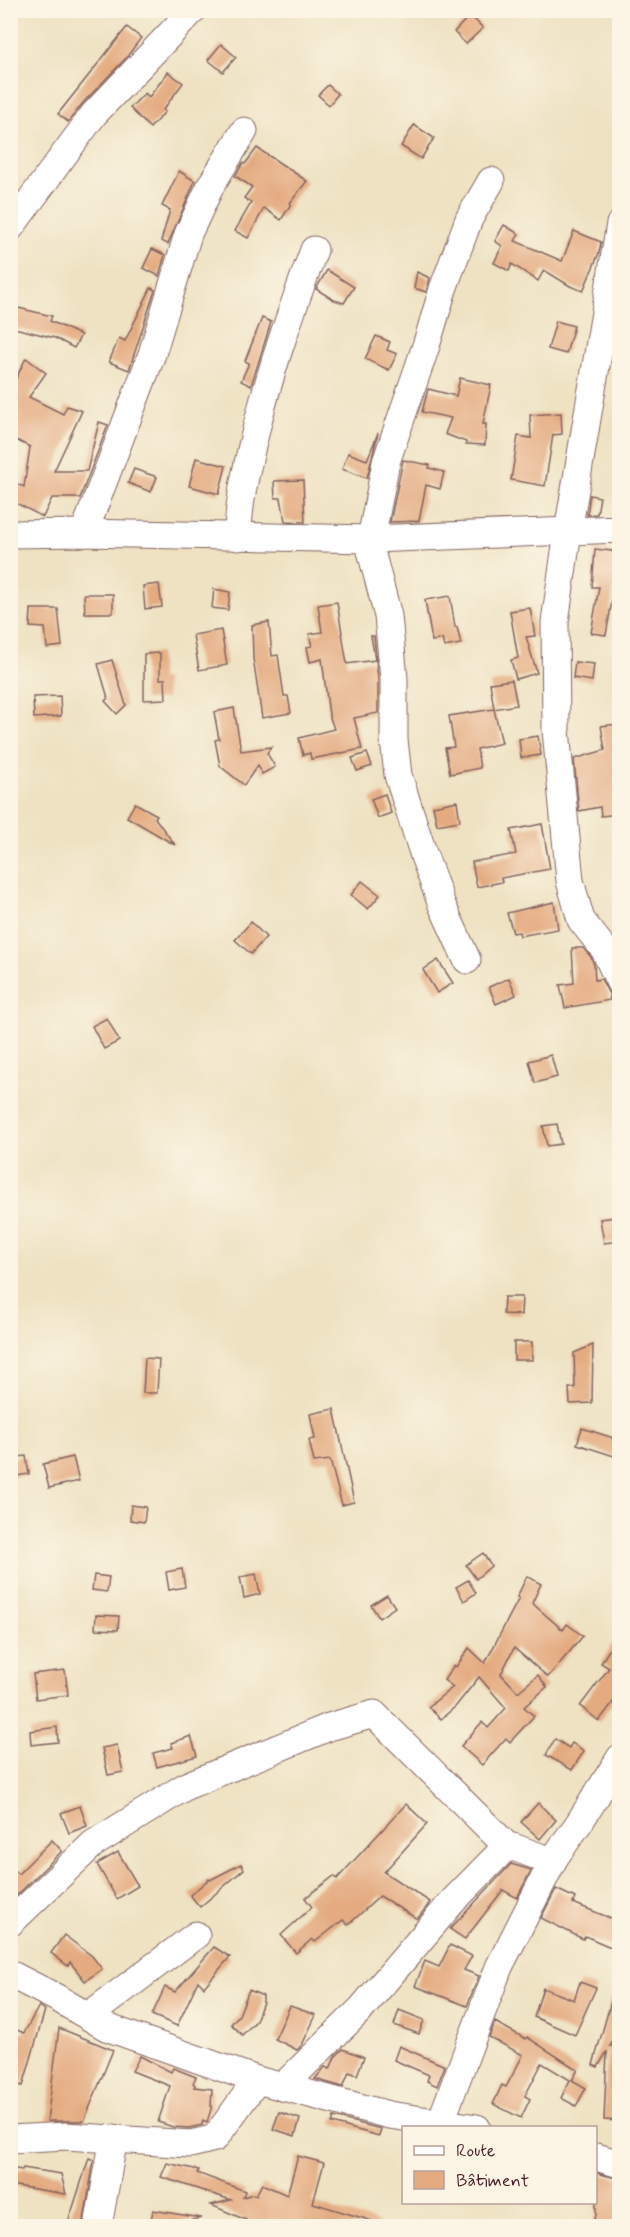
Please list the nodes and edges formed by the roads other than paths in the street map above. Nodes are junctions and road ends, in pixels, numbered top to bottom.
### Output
1 (193, 10) edge
2 (244, 131) dead end
3 (491, 181) dead end
4 (620, 224) edge
5 (10, 228) edge
6 (314, 250) dead end
7 (620, 529) edge
8 (568, 531) junction
9 (84, 533) junction
10 (10, 534) edge
11 (238, 537) junction
12 (371, 539) junction
13 (467, 960) dead end
14 (620, 983) edge
15 (620, 1758) edge
16 (507, 1847) junction
17 (555, 1857) junction
18 (10, 1923) edge
19 (196, 1935) dead end
20 (10, 1974) edge
21 (88, 2016) junction
22 (269, 2084) junction
23 (441, 2121) junction
24 (471, 2126) edge
25 (10, 2139) edge
26 (114, 2139) junction
27 (597, 2157) edge
28 (620, 2164) edge
29 (98, 2226) edge

1 - 5 street
2 - 9 street
3 - 12 street
4 - 8 street
6 - 11 street
7 - 8 street
8 - 12 street
8 - 14 street
9 - 10 street
9 - 11 street
11 - 12 street
12 - 13 street
15 - 17 street
16 - 17 street
16 - 18 street
16 - 22 street
17 - 23 street
19 - 21 street
20 - 21 street
21 - 22 street
22 - 23 street
22 - 26 street
23 - 24 street
25 - 26 street
26 - 29 street
27 - 28 street

